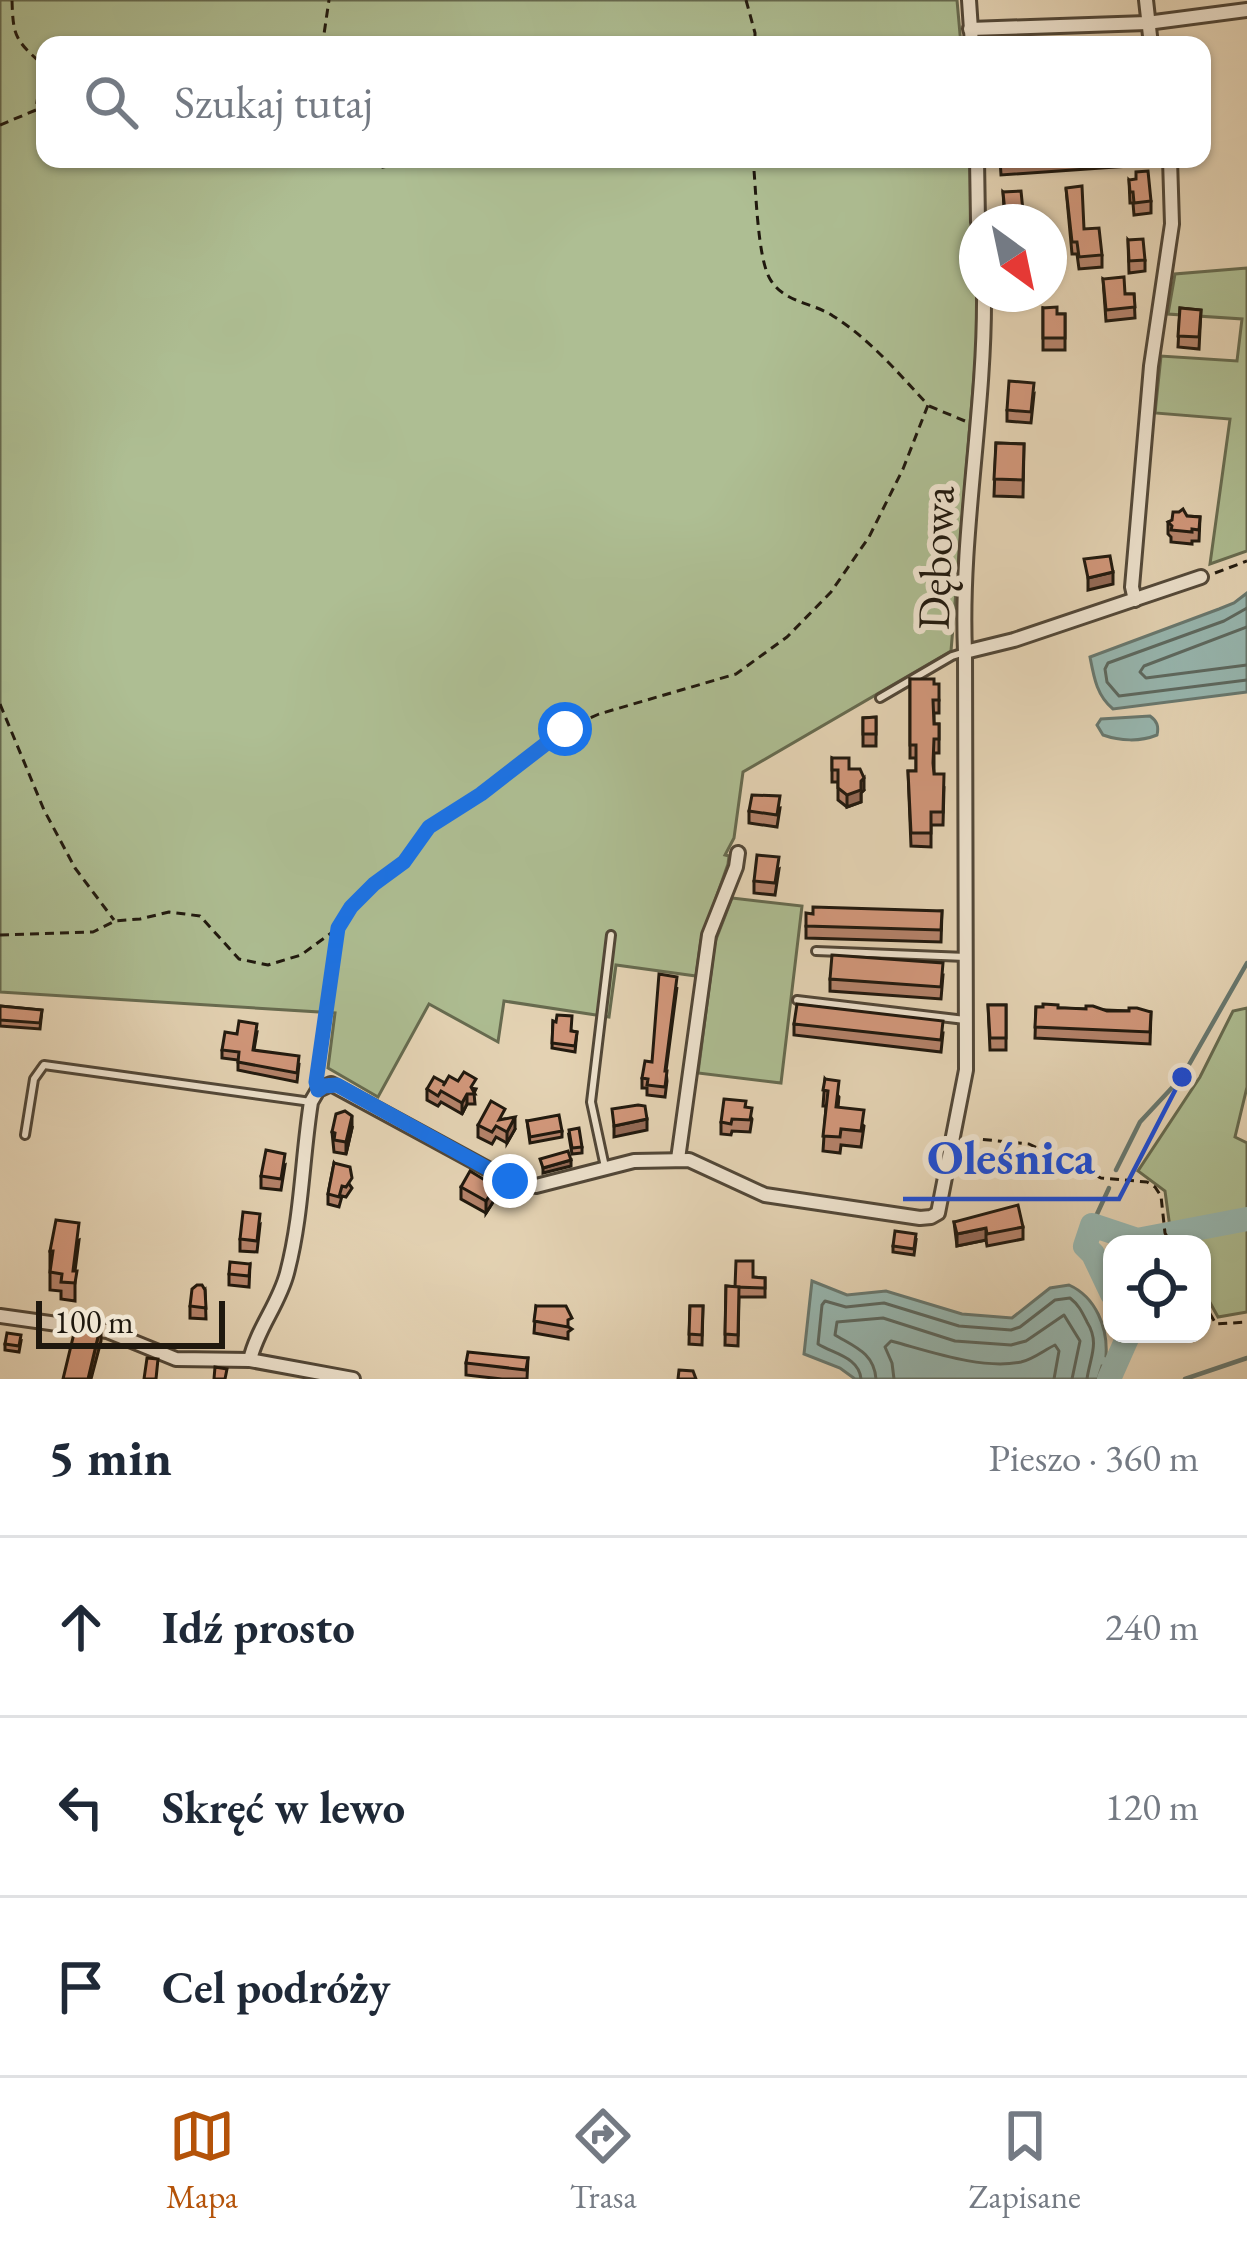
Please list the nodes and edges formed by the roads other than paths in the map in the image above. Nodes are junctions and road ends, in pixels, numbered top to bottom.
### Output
1 (969, 0) edge
2 (1146, 0) edge
3 (1247, 10) edge
4 (1147, 22) junction
5 (970, 29) junction
6 (971, 36) edge
7 (1149, 36) edge
8 (977, 168) edge
9 (1171, 168) edge
10 (978, 204) edge
11 (983, 312) edge
12 (1201, 577) road end
13 (1135, 600) junction
14 (964, 652) junction
15 (880, 698) dead end
16 (738, 853) dead end
17 (611, 935) dead end
18 (816, 951) dead end
19 (965, 957) junction
20 (797, 1000) edge
21 (965, 1020) junction
22 (314, 1096) junction
23 (25, 1136) dead end
24 (678, 1160) junction
25 (605, 1167) junction
26 (0, 1316) edge
27 (250, 1360) junction
28 (353, 1379) edge

1 - 5 street
2 - 4 street
3 - 4 street
4 - 5 street
4 - 7 street
5 - 6 street
8 - 10 street
9 - 13 street
11 - 14 street, Dębowa
12 - 13 street, Dębowa
13 - 14 street, Dębowa
14 - 15 lane
14 - 19 street
16 - 24 street
17 - 25 lane
18 - 19 lane
19 - 21 street
20 - 21 lane
21 - 24 street
22 - 23 lane
22 - 25 street
22 - 27 street
24 - 25 street
26 - 27 street
27 - 28 street

